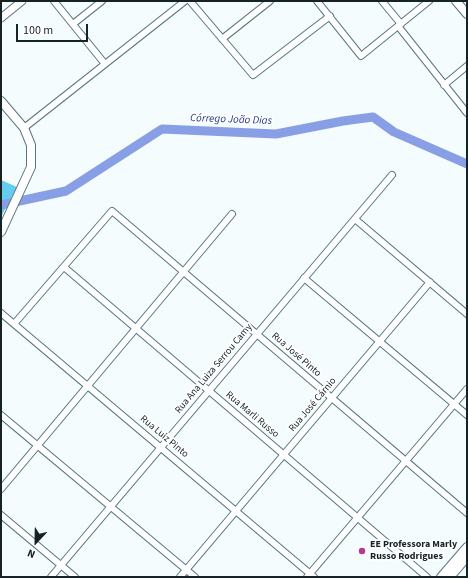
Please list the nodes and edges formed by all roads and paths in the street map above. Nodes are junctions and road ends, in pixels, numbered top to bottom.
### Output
1 (22, 1) edge
2 (54, 1) edge
3 (102, 1) edge
4 (185, 1) edge
5 (190, 1) edge
6 (270, 1) edge
7 (317, 1) edge
8 (382, 1) edge
9 (428, 1) edge
10 (456, 1) edge
11 (467, 14) edge
12 (330, 16) junction
13 (1, 18) edge
14 (73, 24) junction
15 (400, 24) junction
16 (222, 39) junction
17 (105, 64) junction
18 (467, 66) edge
19 (444, 85) junction
20 (1, 101) edge
21 (467, 114) edge
22 (24, 128) junction
23 (392, 175) dead end
24 (232, 214) dead end
25 (354, 219) junction
26 (1, 232) edge
27 (64, 268) junction
28 (183, 272) junction
29 (304, 278) junction
30 (430, 282) junction
31 (1, 313) edge
32 (467, 314) edge
33 (14, 324) junction
34 (136, 329) junction
35 (256, 334) junction
36 (379, 342) junction
37 (87, 386) junction
38 (467, 389) edge
39 (208, 391) junction
40 (331, 398) junction
41 (454, 404) junction
42 (1, 415) edge
43 (467, 415) edge
44 (38, 445) junction
45 (160, 448) junction
46 (283, 455) junction
47 (406, 460) junction
48 (1, 489) edge
49 (111, 506) junction
50 (236, 511) junction
51 (467, 513) edge
52 (1, 515) edge
53 (357, 518) junction
54 (467, 547) edge
55 (467, 557) edge
56 (61, 565) junction
57 (186, 569) junction
58 (310, 576) edge
59 (51, 577) edge
60 (75, 577) edge
61 (180, 577) edge
62 (195, 577) edge
63 (427, 577) edge
64 (441, 577) edge
65 (450, 577) edge

1 - 13 street
2 - 14 street
3 - 14 street
4 - 17 street
5 - 16 street
6 - 16 street
7 - 12 street
8 - 15 street
9 - 15 street
10 - 11 main road
12 - 15 street
12 - 16 street
14 - 17 street
15 - 19 street
17 - 22 street
18 - 19 street
19 - 21 street
20 - 22 main road
22 - 26 main road
23 - 25 street, Rua Ana Luiza Serrou Camy
24 - 28 street
25 - 29 street, Rua Ana Luiza Serrou Camy
25 - 30 street
27 - 28 street, Rua José Pinto
27 - 33 street
27 - 34 street, Rua Marli Russo
28 - 34 street
28 - 35 street, Rua José Pinto
29 - 35 street, Rua Ana Luiza Serrou Camy
29 - 36 street
30 - 32 street
30 - 36 street, Rua José Cárnio
31 - 33 street, Rua Luiz Pinto
33 - 37 street, Rua Luiz Pinto
34 - 37 street
34 - 39 street, Rua Marli Russo
35 - 39 street, Rua Ana Luiza Serrou Camy
35 - 40 street, Rua José Pinto
36 - 40 street, Rua José Cárnio
36 - 41 street
37 - 44 street
37 - 45 street, Rua Luiz Pinto
38 - 41 street
39 - 45 street, Rua Ana Luiza Serrou Camy
39 - 46 street, Rua Marli Russo
40 - 46 street, Rua José Cárnio
40 - 47 street, Rua José Pinto
41 - 43 street
41 - 47 street
42 - 44 street
44 - 48 street
44 - 49 street
45 - 49 street, Rua Ana Luiza Serrou Camy
45 - 50 street, Rua Luiz Pinto
46 - 50 street, Rua José Cárnio
46 - 53 street, Rua Marli Russo
47 - 51 street, Rua José Pinto
47 - 53 street
49 - 56 street, Rua Ana Luiza Serrou Camy
49 - 57 street
50 - 57 street, Rua José Cárnio
50 - 58 street, Rua Luiz Pinto
52 - 56 street
53 - 58 street
53 - 63 street, Rua Marli Russo
54 - 64 main road
55 - 65 main road
56 - 59 street, Rua Ana Luiza Serrou Camy
56 - 60 street
57 - 61 street, Rua José Cárnio
57 - 62 street

